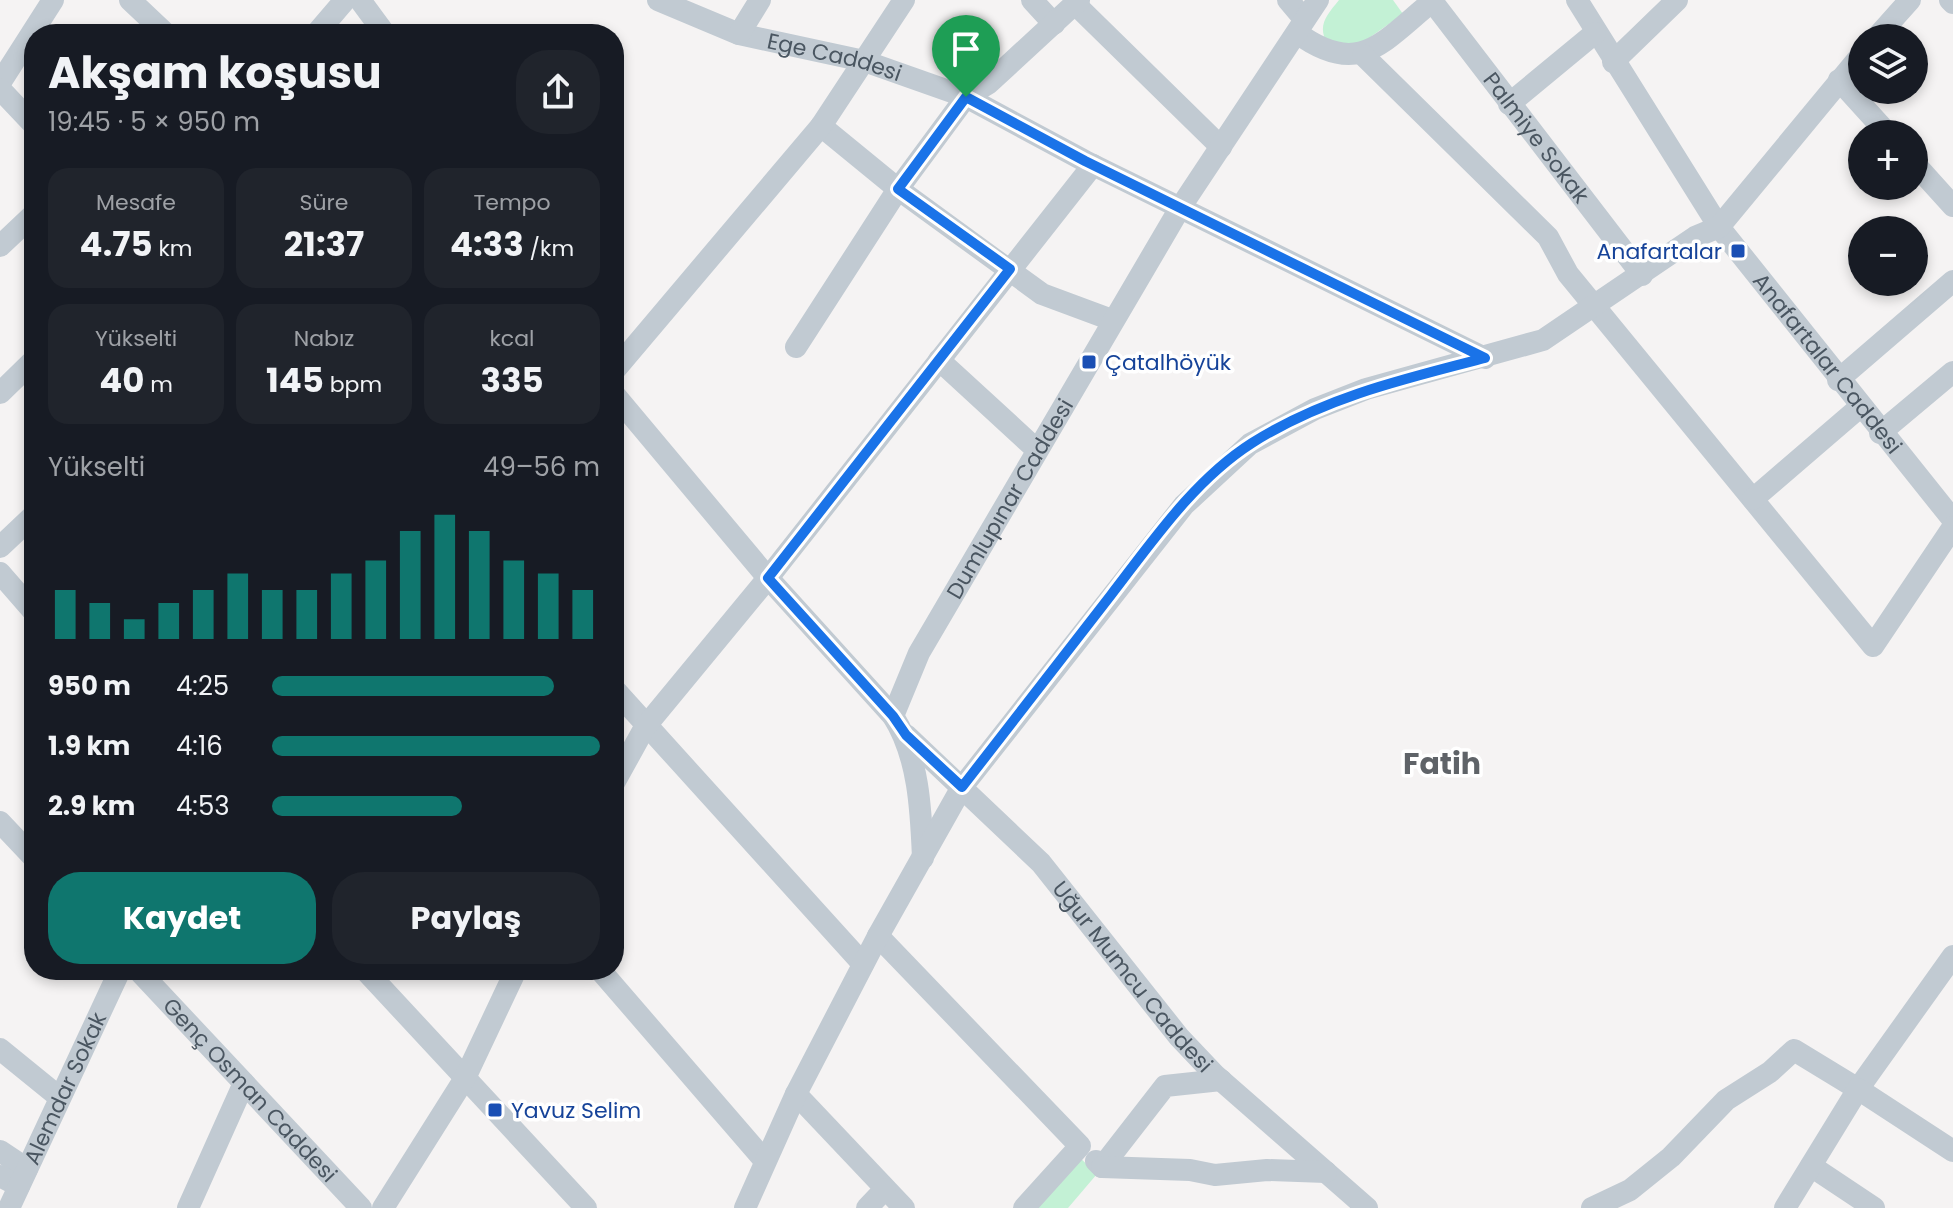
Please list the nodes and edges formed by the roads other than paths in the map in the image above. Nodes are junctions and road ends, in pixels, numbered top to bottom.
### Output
1 (53, 0) edge
2 (130, 0) edge
3 (345, 0) edge
4 (360, 0) edge
5 (760, 0) edge
6 (904, 0) edge
7 (1032, 0) edge
8 (1288, 0) edge
9 (1318, 0) edge
10 (1577, 0) edge
11 (1677, 0) edge
12 (1910, 0) edge
13 (1433, 1) edge
14 (1077, 2) edge
15 (674, 3) edge
16 (38, 24) edge
17 (155, 24) edge
18 (325, 24) edge
19 (378, 24) edge
20 (1054, 24) junction
21 (1889, 24) edge
22 (1301, 26) junction
23 (1595, 33) junction
24 (739, 34) junction
25 (24, 45) edge
26 (1363, 55) junction
27 (864, 61) junction
28 (1613, 62) junction
29 (1848, 70) edge
30 (1839, 80) junction
31 (0, 83) edge
32 (0, 89) edge
33 (966, 97) junction
34 (1509, 104) junction
35 (24, 114) edge
36 (1875, 120) edge
37 (821, 126) junction
38 (1221, 147) junction
39 (1093, 165) junction
40 (1928, 178) edge
41 (898, 189) junction
42 (1953, 206) edge
43 (1180, 208) junction
44 (24, 223) edge
45 (1719, 227) junction
46 (0, 246) edge
47 (1010, 269) junction
48 (1642, 275) junction
49 (1953, 281) edge
50 (1594, 307) junction
51 (1112, 320) junction
52 (796, 347) dead end
53 (1485, 358) junction
54 (624, 359) edge
55 (939, 360) junction
56 (24, 370) edge
57 (1953, 372) edge
58 (1838, 380) junction
59 (0, 393) edge
60 (624, 406) edge
61 (1860, 407) junction
62 (1880, 433) junction
63 (1037, 450) junction
64 (1753, 499) junction
65 (1953, 520) edge
66 (24, 524) edge
67 (1953, 527) edge
68 (0, 547) edge
69 (0, 573) edge
70 (768, 578) junction
71 (24, 596) edge
72 (624, 701) edge
73 (900, 726) junction
74 (645, 727) junction
75 (624, 765) edge
76 (962, 787) junction
77 (0, 822) edge
78 (24, 847) edge
79 (923, 859) junction
80 (878, 936) junction
81 (1953, 956) edge
82 (863, 964) junction
83 (115, 980) edge
84 (147, 980) edge
85 (374, 980) edge
86 (511, 980) edge
87 (609, 980) edge
88 (0, 1049) edge
89 (465, 1078) junction
90 (1221, 1080) junction
91 (244, 1083) junction
92 (1858, 1089) junction
93 (796, 1094) junction
94 (59, 1097) junction
95 (1080, 1146) junction
96 (0, 1151) edge
97 (1953, 1151) edge
98 (765, 1161) junction
99 (1811, 1166) junction
100 (1102, 1167) junction
101 (1326, 1172) junction
102 (15, 1177) edge
103 (885, 1189) junction
104 (9, 1208) edge
105 (188, 1208) edge
106 (361, 1208) edge
107 (383, 1208) edge
108 (586, 1208) edge
109 (745, 1208) edge
110 (867, 1208) edge
111 (904, 1208) edge
112 (1024, 1208) edge
113 (1367, 1208) edge
114 (1593, 1208) edge
115 (1785, 1208) edge
116 (1874, 1208) edge

1 - 16 street
2 - 17 street
3 - 18 street
4 - 19 street
5 - 24 street
6 - 27 street
7 - 20 street
8 - 22 street
9 - 22 street, Dumlupınar Caddesi
10 - 23 street, Anafartalar Caddesi
11 - 28 street
12 - 21 street
13 - 26 street
13 - 34 street, Palmiye Sokak
14 - 20 street
14 - 38 street
15 - 24 street, Ege Caddesi
20 - 33 street
22 - 26 street
22 - 38 street, Dumlupınar Caddesi
23 - 28 street, Anafartalar Caddesi
23 - 34 street
24 - 27 street, Ege Caddesi
25 - 31 street
26 - 50 street
27 - 33 street, Ege Caddesi
27 - 37 street
28 - 45 street, Anafartalar Caddesi
29 - 30 street
30 - 36 street
30 - 45 street
32 - 35 street
33 - 39 street, Ege Caddesi
33 - 41 street
34 - 48 street, Palmiye Sokak
37 - 41 street
37 - 54 street
38 - 43 street, Dumlupınar Caddesi
39 - 43 street, Ege Caddesi
39 - 47 street
40 - 42 street
41 - 47 street
41 - 52 street
43 - 51 street, Dumlupınar Caddesi
43 - 53 street
44 - 46 street
45 - 48 street
45 - 58 street, Anafartalar Caddesi
47 - 51 street
47 - 55 street
48 - 50 street
49 - 58 street
50 - 53 street
50 - 64 street
51 - 63 street, Dumlupınar Caddesi
53 - 76 street
55 - 63 street
55 - 70 street
56 - 59 street
57 - 62 street
58 - 61 street, Anafartalar Caddesi
60 - 70 street, Uğur Mumcu Caddesi
61 - 62 street, Anafartalar Caddesi
61 - 64 street
62 - 65 street, Anafartalar Caddesi
63 - 73 street, Dumlupınar Caddesi
64 - 67 street
66 - 68 street
69 - 71 street
70 - 73 street, Uğur Mumcu Caddesi
70 - 74 street
72 - 74 street
73 - 76 street, Uğur Mumcu Caddesi
73 - 79 street
74 - 75 street
74 - 82 street
76 - 79 street
76 - 90 street, Uğur Mumcu Caddesi
77 - 78 street
79 - 80 street
80 - 82 street
80 - 95 street
81 - 92 street
82 - 93 street
83 - 94 street, Alemdar Sokak
84 - 91 street, Genç Osman Caddesi
85 - 89 street
86 - 89 street
87 - 98 street
88 - 94 street
89 - 107 street
89 - 108 street
90 - 100 street
90 - 101 street, Uğur Mumcu Caddesi
91 - 105 street
91 - 106 street, Genç Osman Caddesi
92 - 97 street
92 - 99 street
92 - 114 street
93 - 98 street
93 - 103 street
94 - 102 street, Alemdar Sokak
95 - 100 street
95 - 112 street
96 - 102 street
98 - 109 street
99 - 115 street
99 - 116 street
100 - 101 street
101 - 113 street, Uğur Mumcu Caddesi
102 - 104 street, Alemdar Sokak
103 - 110 street
103 - 111 street

